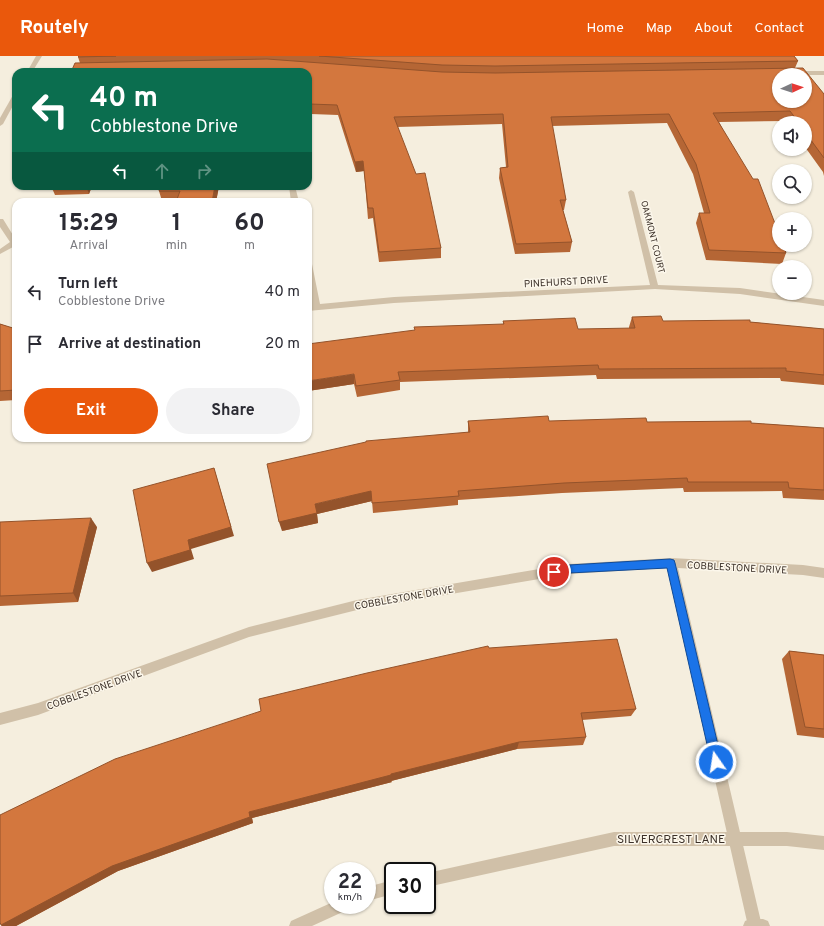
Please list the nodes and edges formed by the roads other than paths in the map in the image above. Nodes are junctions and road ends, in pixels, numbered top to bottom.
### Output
1 (39, 56) edge
2 (32, 68) edge
3 (812, 73) edge
4 (824, 73) edge
5 (12, 102) edge
6 (0, 124) edge
7 (631, 192) dead end
8 (0, 221) edge
9 (12, 240) edge
10 (12, 246) edge
11 (0, 252) edge
12 (655, 287) junction
13 (824, 303) edge
14 (312, 308) edge
15 (670, 563) junction
16 (824, 573) edge
17 (0, 719) edge
18 (734, 839) junction
19 (824, 843) edge
20 (436, 878) edge
21 (324, 913) edge
22 (296, 926) edge
23 (750, 926) edge
24 (755, 926) edge
25 (763, 926) edge

1 - 2 street
3 - 4 street
5 - 6 street
7 - 12 street, OAKMONT COURT
8 - 9 street
10 - 11 street
12 - 13 street, PINEHURST DRIVE
12 - 14 street, PINEHURST DRIVE
15 - 16 street, COBBLESTONE DRIVE
15 - 17 street, COBBLESTONE DRIVE
15 - 18 street
18 - 19 street, SILVERCREST LANE
18 - 20 street, SILVERCREST LANE
18 - 24 street
21 - 22 street
23 - 24 street
24 - 25 street

